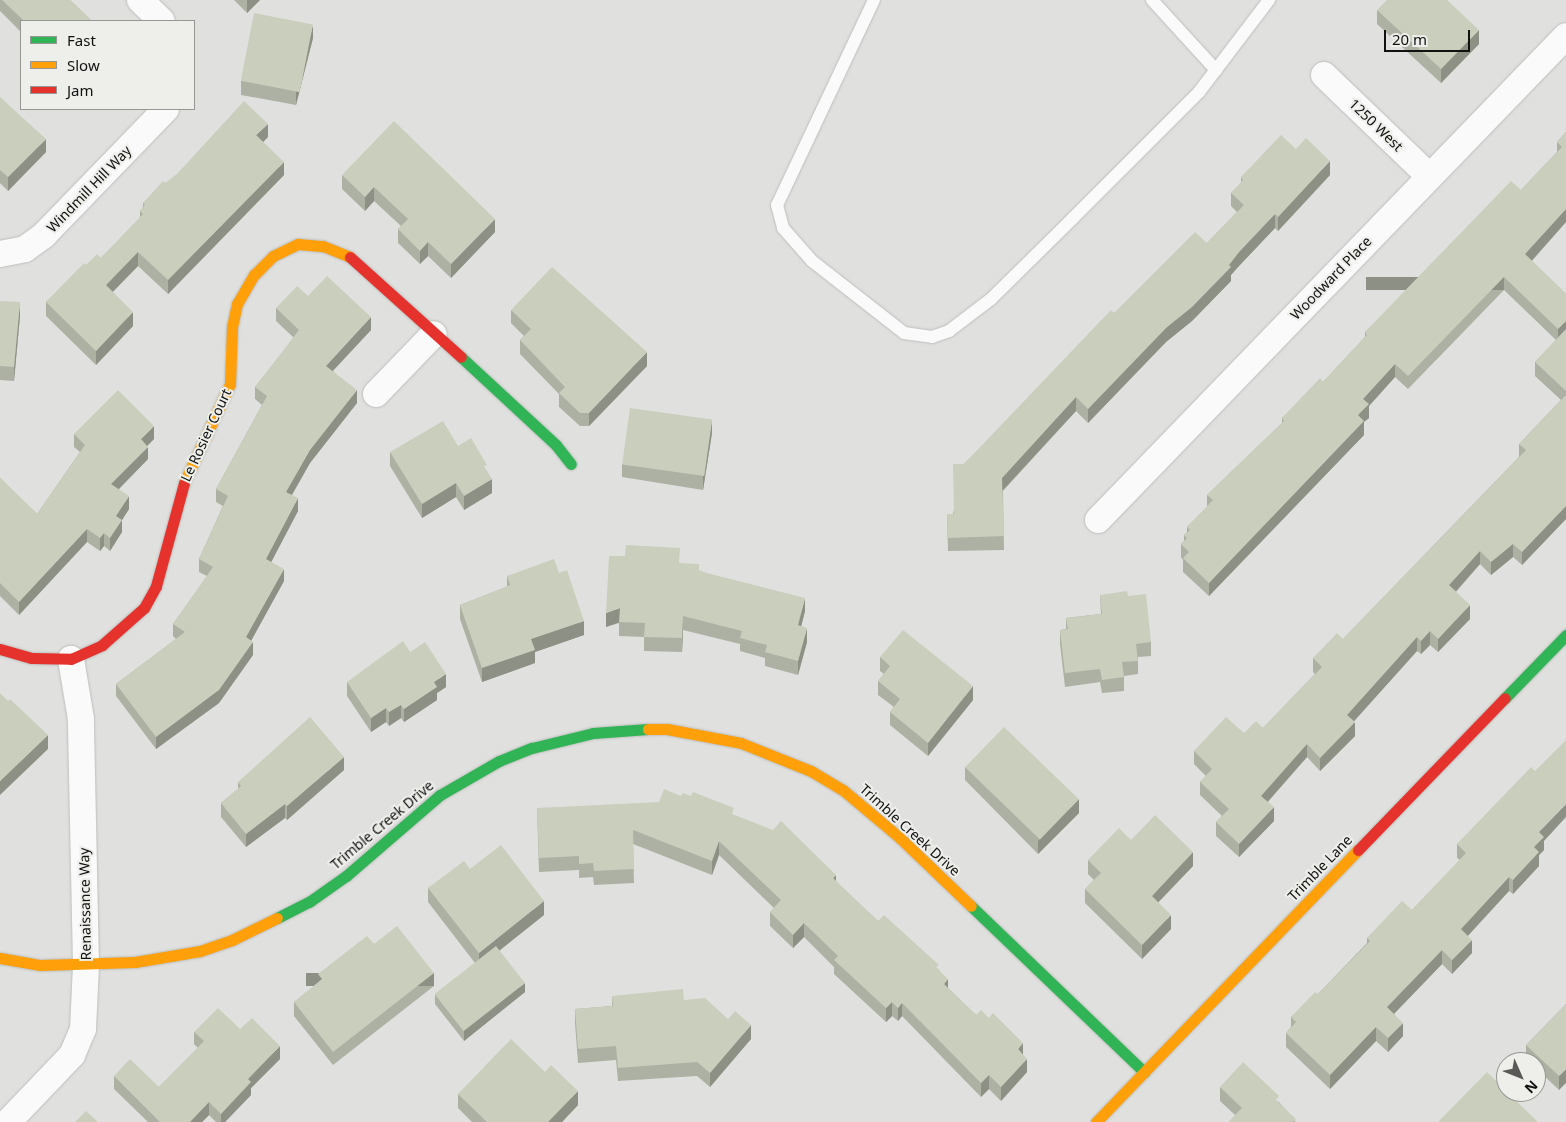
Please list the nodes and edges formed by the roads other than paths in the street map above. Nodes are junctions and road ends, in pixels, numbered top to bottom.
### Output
1 (140, 0) edge
2 (874, 0) edge
3 (1152, 0) edge
4 (1269, 0) edge
5 (161, 20) edge
6 (1566, 36) edge
7 (1216, 70) junction
8 (1324, 75) dead end
9 (165, 110) edge
10 (1429, 176) junction
11 (1, 254) edge
12 (434, 334) junction
13 (376, 394) dead end
14 (571, 464) dead end
15 (1098, 520) dead end
16 (1566, 635) edge
17 (0, 649) edge
18 (71, 659) junction
19 (0, 958) edge
20 (86, 965) junction
21 (1144, 1072) junction
22 (8, 1122) edge
23 (1096, 1122) edge

1 - 5 street
2 - 7 lane
3 - 7 lane
4 - 7 lane
6 - 10 street, Woodward Place
8 - 10 street, 1250 West
9 - 11 street, Windmill Hill Way
10 - 15 street, Woodward Place
12 - 13 street
12 - 14 street, Le Rosier Court
12 - 18 street, Le Rosier Court
16 - 21 street, Trimble Lane
17 - 18 street
18 - 20 street, Renaissance Way
19 - 20 street, Trimble Creek Drive
20 - 21 street, Trimble Creek Drive
20 - 22 street, Renaissance Way
21 - 23 street, Trimble Lane

